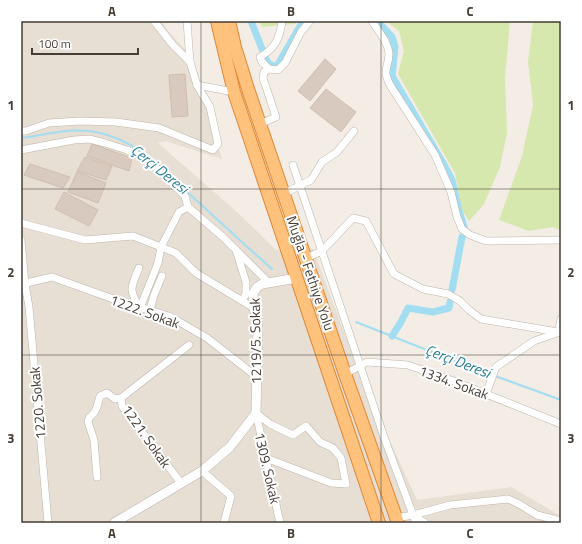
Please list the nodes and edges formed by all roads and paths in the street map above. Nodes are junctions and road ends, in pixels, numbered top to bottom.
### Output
1 (154, 21) edge
2 (188, 21) edge
3 (217, 21) edge
4 (230, 21) edge
5 (282, 21) edge
6 (310, 21) edge
7 (372, 21) edge
8 (190, 62) junction
9 (269, 69) junction
10 (197, 84) junction
11 (234, 92) junction
12 (260, 124) junction
13 (21, 131) edge
14 (354, 131) dead end
15 (21, 150) edge
16 (293, 165) dead end
17 (300, 185) junction
18 (283, 194) junction
19 (188, 207) junction
20 (21, 223) edge
21 (21, 240) edge
22 (561, 240) edge
23 (161, 247) junction
24 (236, 250) junction
25 (322, 251) junction
26 (306, 258) junction
27 (139, 268) dead end
28 (162, 276) dead end
29 (297, 278) junction
30 (268, 282) junction
31 (23, 284) edge
32 (242, 301) junction
33 (140, 308) junction
34 (254, 308) junction
35 (150, 310) junction
36 (561, 319) edge
37 (560, 332) edge
38 (189, 345) dead end
39 (360, 366) junction
40 (345, 374) junction
41 (257, 377) junction
42 (486, 394) junction
43 (121, 398) junction
44 (256, 413) junction
45 (561, 424) edge
46 (266, 458) junction
47 (202, 471) junction
48 (97, 477) dead end
49 (181, 483) junction
50 (414, 515) junction
51 (397, 520) edge
52 (121, 521) edge
53 (561, 521) edge
54 (48, 523) edge
55 (224, 523) edge
56 (280, 523) edge
57 (379, 523) edge
58 (416, 523) edge
59 (425, 523) edge

1 - 8 street
2 - 8 street
3 - 11 highway, Muğla - Fethiye Yolu
4 - 12 highway, Muğla - Fethiye Yolu
5 - 9 street
6 - 9 street
7 - 22 street
8 - 10 street
9 - 12 street
10 - 11 street
10 - 13 street
11 - 29 highway, Muğla - Fethiye Yolu
12 - 18 highway, Muğla - Fethiye Yolu
14 - 17 street
15 - 19 street
16 - 17 street
17 - 18 street
17 - 25 street
18 - 26 highway, Muğla - Fethiye Yolu
19 - 23 street
19 - 24 street
20 - 23 street
21 - 31 street, 1220. Sokak
23 - 32 street
23 - 33 street
24 - 30 street
24 - 32 street
25 - 26 street
25 - 37 street
25 - 39 street
26 - 40 highway, Muğla - Fethiye Yolu
27 - 33 street
28 - 35 street
29 - 30 street, 1219/5. Sokak
29 - 57 highway, Muğla - Fethiye Yolu
30 - 34 street, 1219/5. Sokak
31 - 33 street, 1222. Sokak
31 - 54 street, 1220. Sokak
32 - 34 street
33 - 35 street, 1222. Sokak
34 - 41 street, 1219/5. Sokak
35 - 41 street, 1222. Sokak
36 - 37 street
37 - 42 street
38 - 43 street, 1221. Sokak
39 - 40 street, 1334. Sokak
39 - 42 street, 1334. Sokak
39 - 50 street
40 - 51 highway, Muğla - Fethiye Yolu
41 - 44 street, 1219/5. Sokak
42 - 45 street, 1334. Sokak
43 - 48 street
43 - 49 street, 1221. Sokak
44 - 46 street, 1309. Sokak
44 - 46 street
44 - 47 street
46 - 56 street, 1309. Sokak
47 - 49 street
47 - 55 street
49 - 52 street
50 - 51 street
50 - 53 street
50 - 58 street
50 - 59 street

